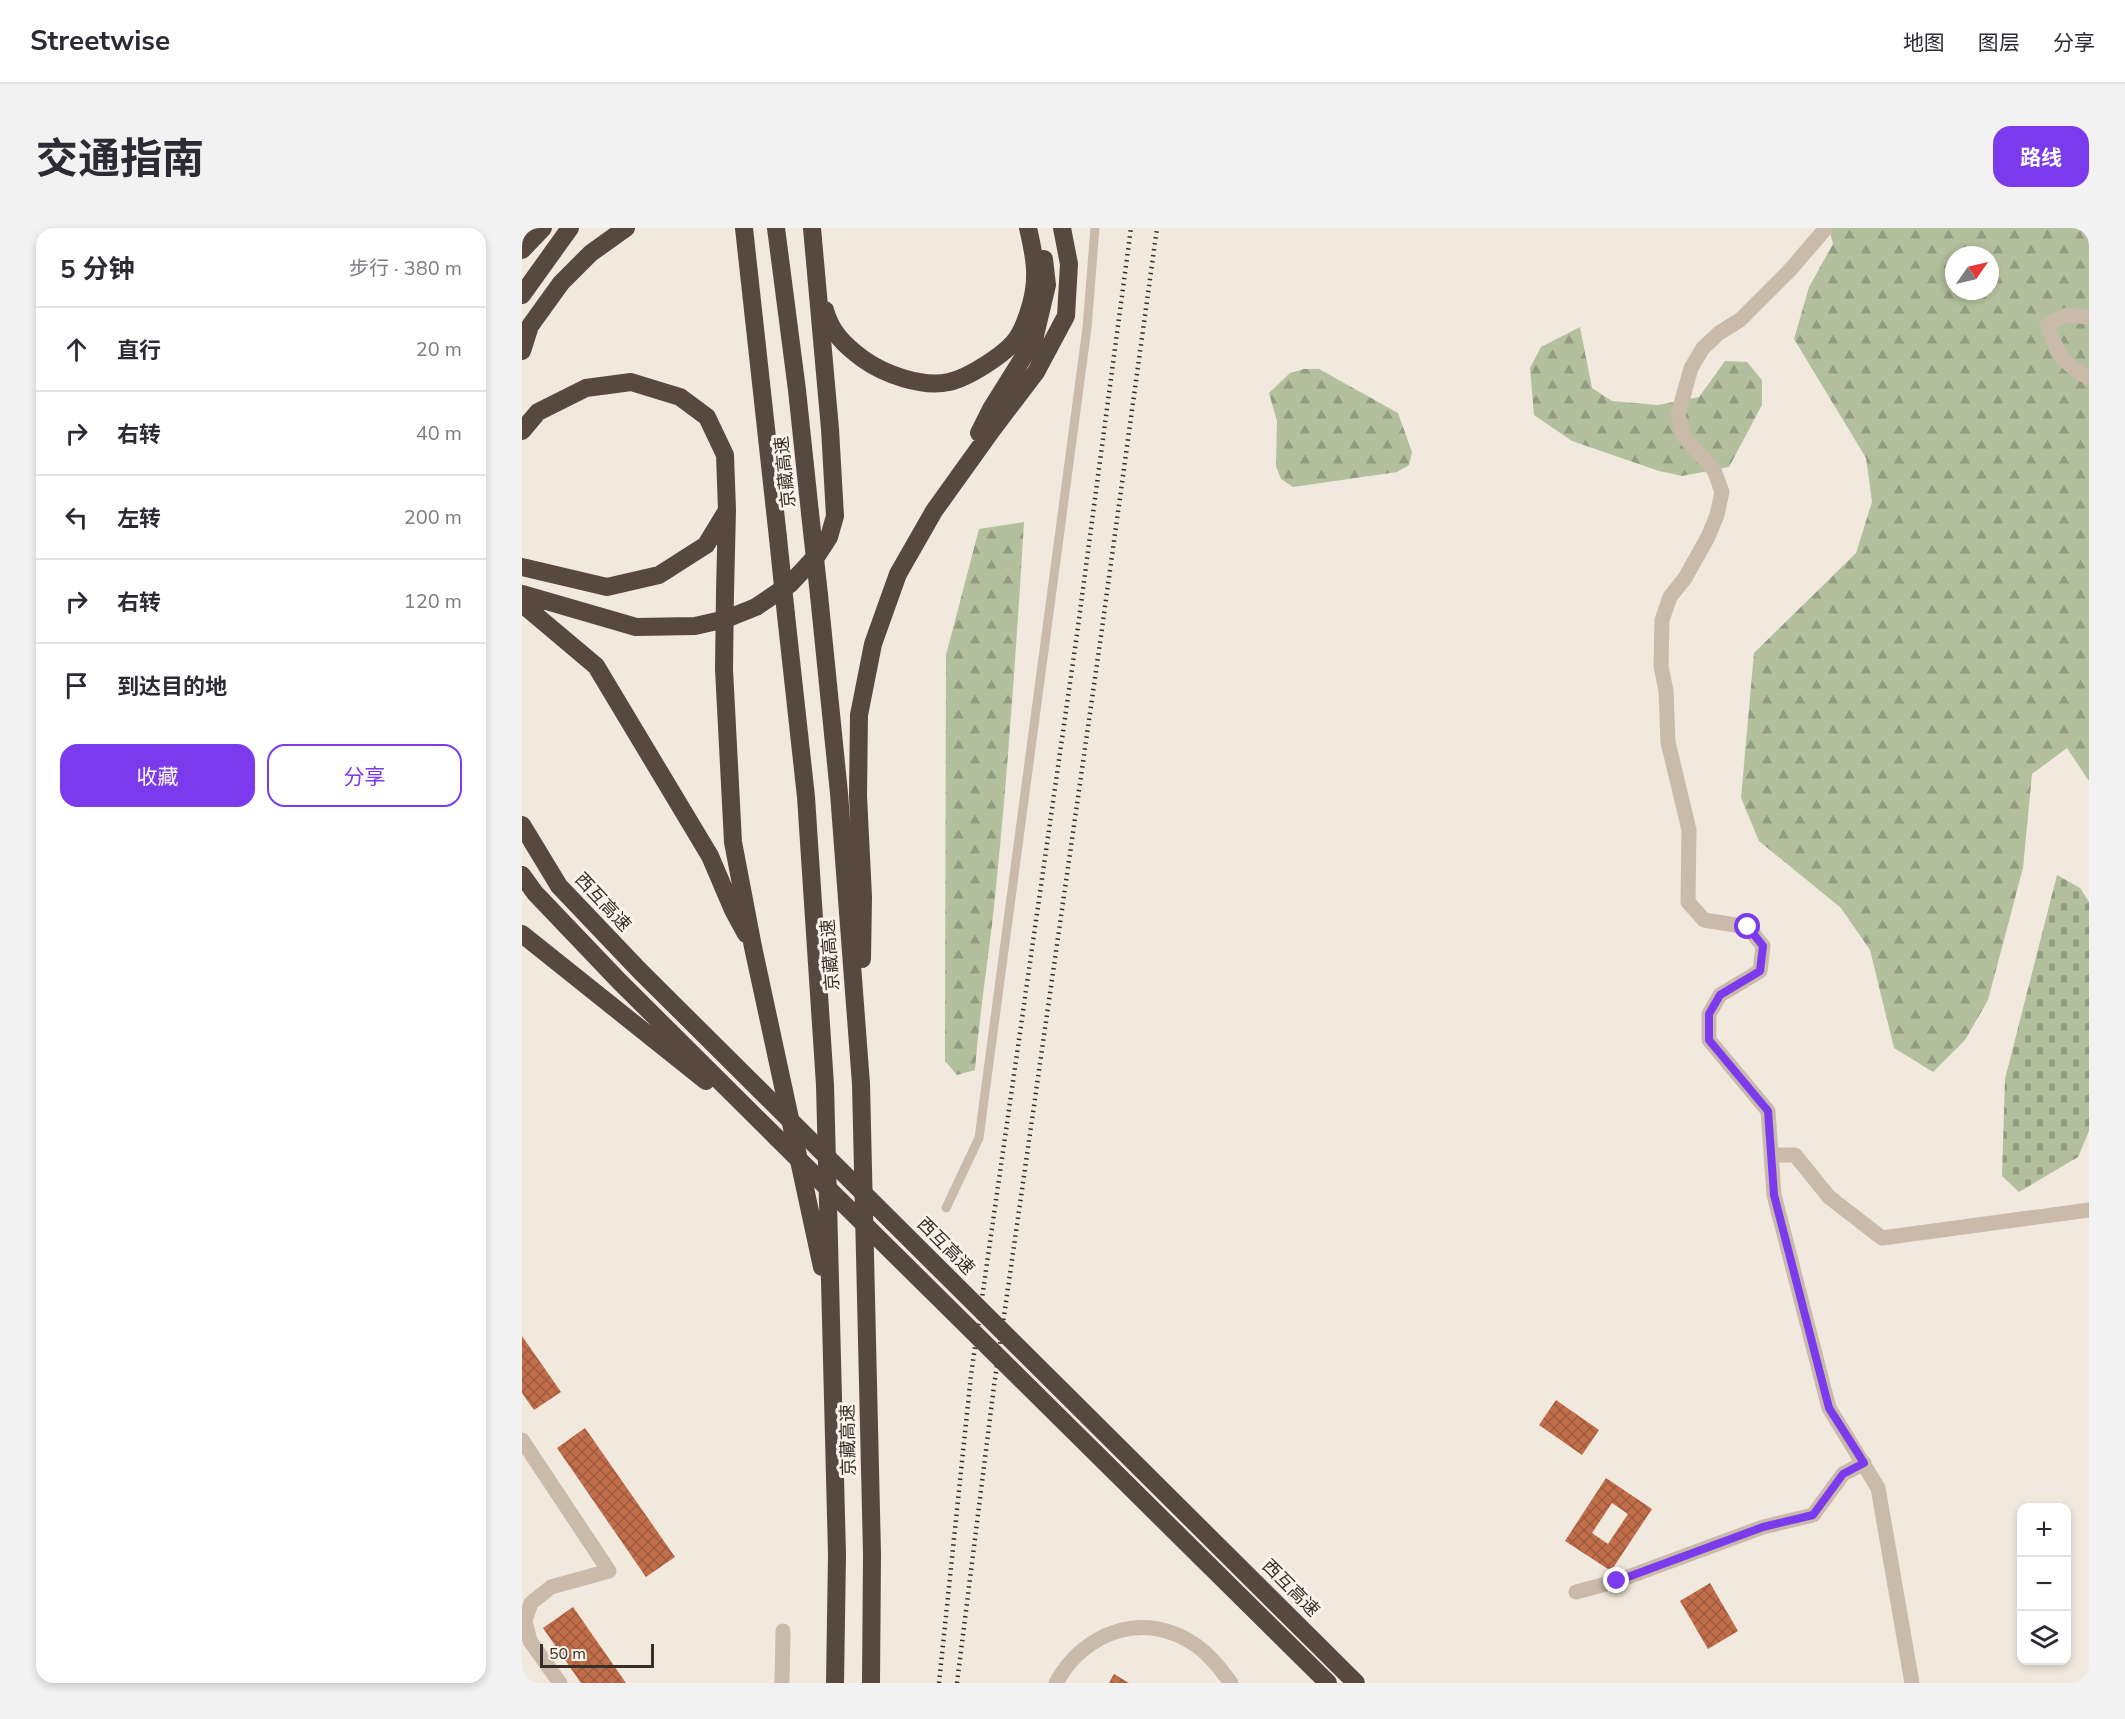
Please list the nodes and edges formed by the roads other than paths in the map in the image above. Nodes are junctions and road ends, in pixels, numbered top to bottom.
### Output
1 (543, 228) edge
2 (570, 228) edge
3 (580, 228) edge
4 (626, 228) edge
5 (744, 228) edge
6 (776, 228) edge
7 (812, 228) edge
8 (1028, 228) edge
9 (1039, 228) edge
10 (1062, 228) edge
11 (1095, 228) edge
12 (1826, 228) edge
13 (2087, 228) edge
14 (2089, 232) edge
15 (522, 250) edge
16 (551, 255) junction
17 (816, 272) junction
18 (522, 295) edge
19 (2089, 317) edge
20 (522, 351) edge
21 (2089, 378) edge
22 (522, 431) edge
23 (959, 475) junction
24 (727, 510) junction
25 (522, 567) edge
26 (522, 594) edge
27 (522, 605) edge
28 (522, 825) edge
29 (522, 875) edge
30 (522, 934) edge
31 (753, 947) junction
32 (861, 1084) junction
33 (777, 1138) junction
34 (1771, 1155) junction
35 (946, 1208) dead end
36 (2089, 1210) edge
37 (831, 1311) junction
38 (522, 1440) edge
39 (1864, 1463) junction
40 (1576, 1592) dead end
41 (783, 1631) dead end
42 (525, 1633) edge
43 (560, 1683) edge
44 (782, 1683) edge
45 (836, 1683) edge
46 (871, 1683) edge
47 (1056, 1683) edge
48 (1231, 1683) edge
49 (1328, 1683) edge
50 (1356, 1683) edge
51 (1912, 1683) edge

1 - 15 highway
2 - 16 highway
3 - 16 highway
4 - 20 highway
5 - 37 highway, 京藏高速, bridge
6 - 32 highway, 京藏高速, bridge
7 - 17 highway
8 - 17 highway
9 - 23 highway
10 - 23 highway
11 - 35 lane
12 - 34 street
13 - 14 street
16 - 18 highway
17 - 26 highway
19 - 21 street
22 - 24 highway
23 - 32 highway
24 - 25 highway
24 - 31 highway, bridge
27 - 31 highway
28 - 50 highway, 西互高速, bridge
29 - 33 highway
30 - 33 highway
31 - 37 highway
32 - 46 highway, 京藏高速
33 - 49 highway, bridge
34 - 36 street
34 - 39 street
37 - 45 highway, 京藏高速
38 - 42 street
39 - 40 street
39 - 51 street
41 - 44 street
42 - 43 street
47 - 48 street

